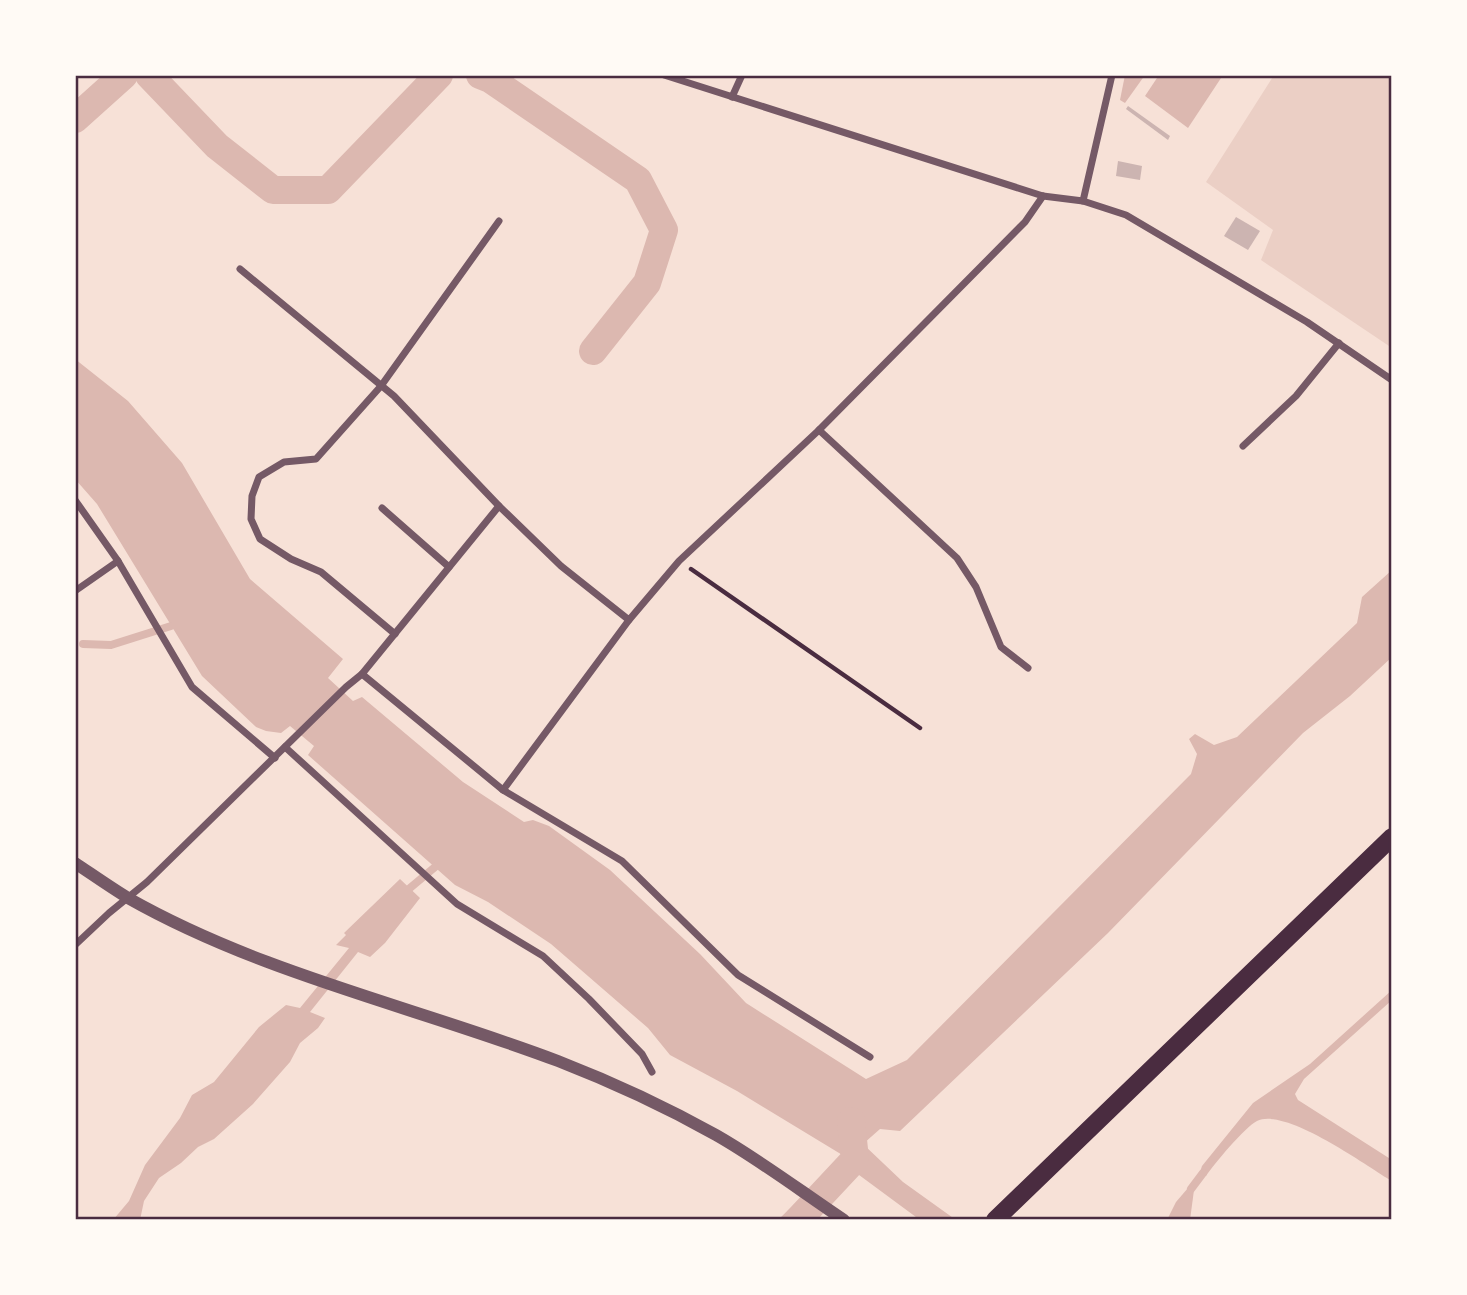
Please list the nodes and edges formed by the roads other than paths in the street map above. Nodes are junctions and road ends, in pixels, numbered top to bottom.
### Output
1 (664, 75) edge
2 (742, 75) edge
3 (1112, 75) edge
4 (732, 97) junction
5 (1043, 196) junction
6 (1083, 201) junction
7 (499, 221) dead end
8 (240, 269) dead end
9 (1339, 343) junction
10 (1392, 380) edge
11 (380, 386) junction
12 (819, 430) junction
13 (1243, 446) dead end
14 (75, 500) edge
15 (499, 506) junction
16 (382, 508) dead end
17 (118, 561) junction
18 (449, 567) junction
19 (75, 592) edge
20 (629, 620) junction
21 (395, 634) junction
22 (1028, 668) dead end
23 (362, 674) junction
24 (285, 747) junction
25 (275, 758) junction
26 (503, 790) junction
27 (1392, 837) edge
28 (75, 863) edge
29 (129, 898) junction
30 (75, 945) edge
31 (870, 1057) dead end
32 (652, 1072) dead end
33 (844, 1220) edge
34 (995, 1220) edge

1 - 4 street
2 - 4 street
3 - 6 street
4 - 5 street
5 - 6 street
5 - 12 street
6 - 9 street
7 - 11 street
8 - 11 street
9 - 10 street
9 - 13 street
11 - 15 street
11 - 21 street
12 - 20 street
12 - 22 street
14 - 17 street
15 - 18 street
15 - 20 street
16 - 18 street
17 - 19 street
17 - 25 street
18 - 21 street
20 - 26 street
21 - 23 street
23 - 24 street
23 - 26 street
24 - 25 street
24 - 32 street
25 - 29 street
26 - 31 street
27 - 34 main road
28 - 29 street
29 - 30 street
29 - 33 street

